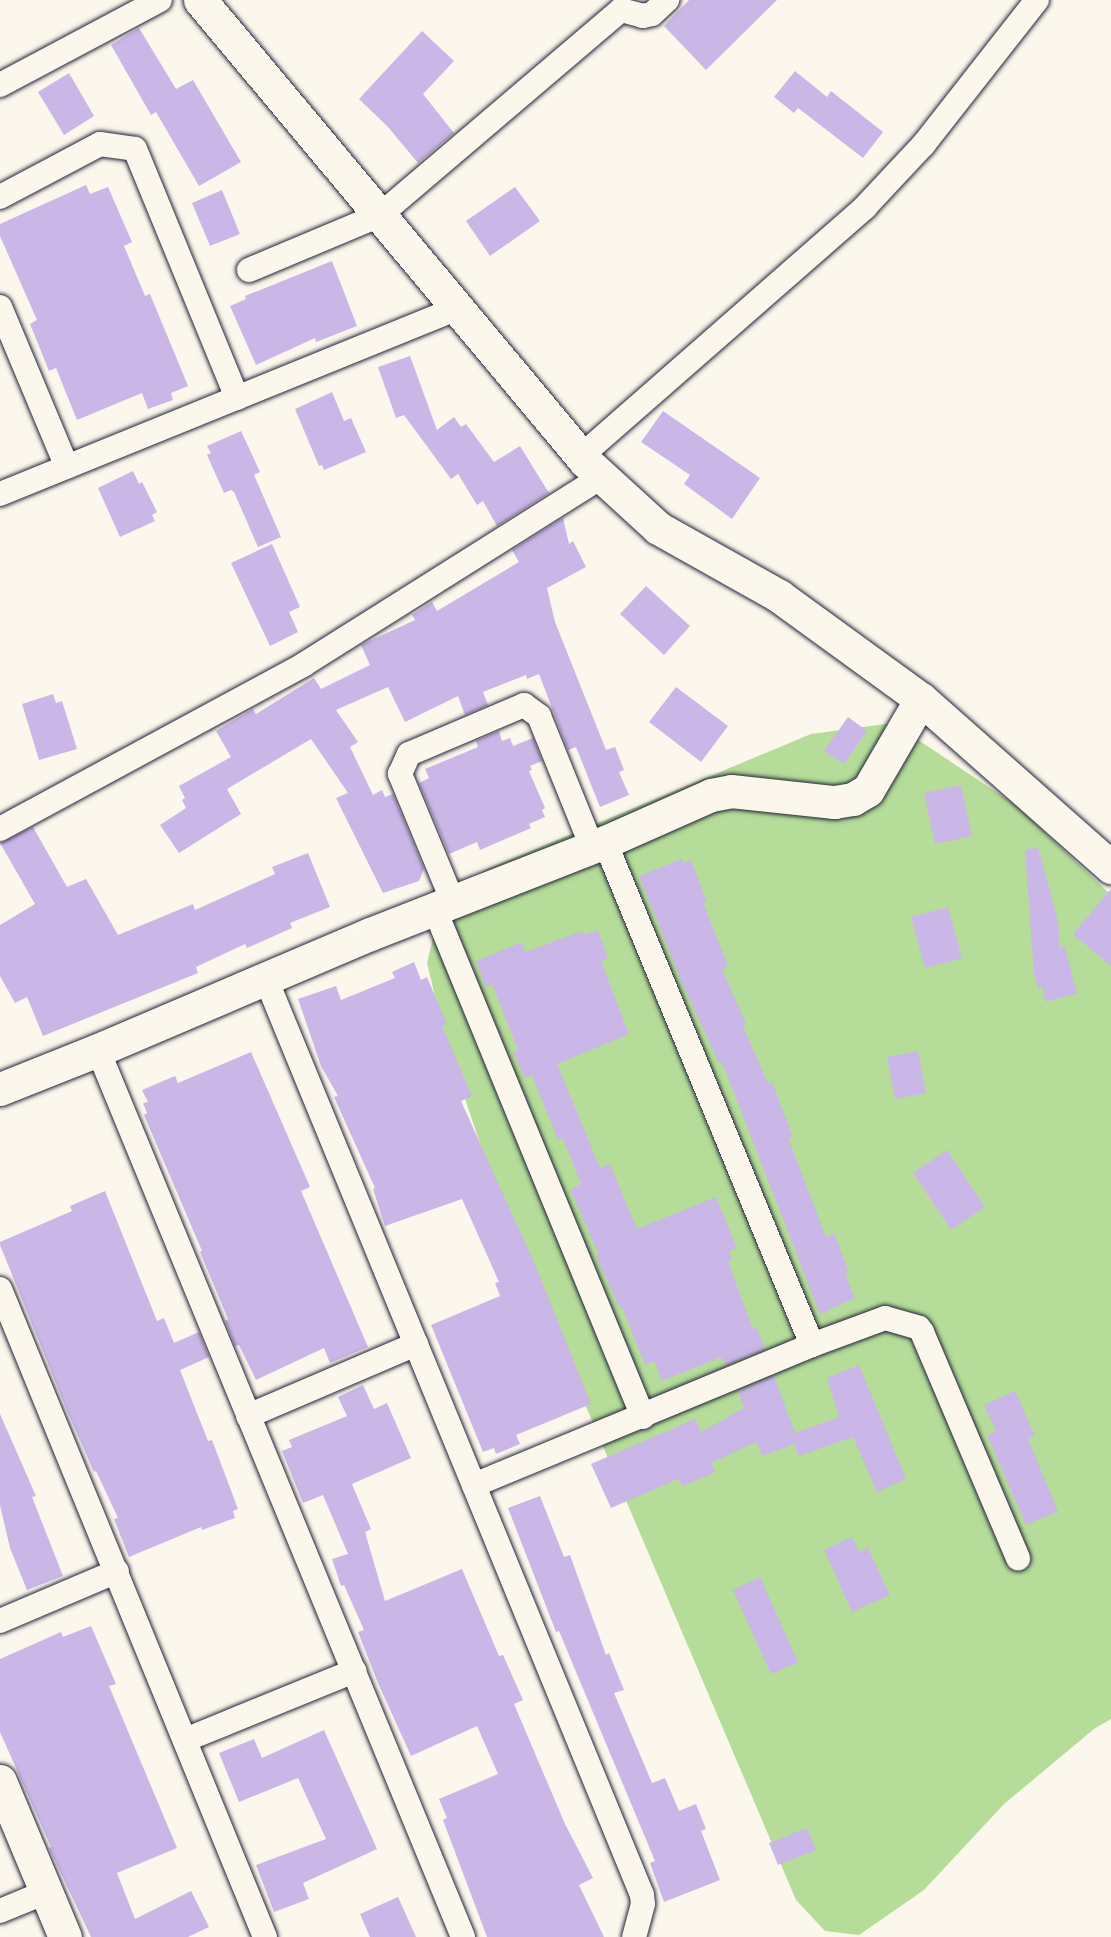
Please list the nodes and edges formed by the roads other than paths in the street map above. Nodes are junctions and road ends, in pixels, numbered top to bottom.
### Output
1 (160, 0) edge
2 (200, 0) edge
3 (667, 0) edge
4 (1037, 0) edge
5 (620, 5) edge
6 (0, 85) edge
7 (0, 197) edge
8 (380, 214) junction
9 (249, 270) dead end
10 (0, 307) edge
11 (458, 308) junction
12 (237, 398) junction
13 (592, 466) junction
14 (67, 467) junction
15 (0, 494) edge
16 (921, 699) junction
17 (0, 829) edge
18 (598, 844) junction
19 (1111, 867) edge
20 (444, 906) junction
21 (266, 979) junction
22 (98, 1050) junction
23 (0, 1089) edge
24 (0, 1289) edge
25 (416, 1344) junction
26 (812, 1345) junction
27 (248, 1416) junction
28 (643, 1417) junction
29 (474, 1485) junction
30 (1018, 1558) dead end
31 (117, 1571) junction
32 (0, 1621) edge
33 (354, 1671) junction
34 (185, 1740) junction
35 (0, 1782) edge
36 (46, 1892) junction
37 (0, 1911) edge
38 (64, 1937) edge
39 (265, 1937) edge
40 (463, 1937) edge
41 (634, 1937) edge

1 - 6 street
2 - 8 street
3 - 5 street
4 - 13 street
5 - 8 street
7 - 12 street
8 - 9 street
8 - 11 street
10 - 14 street
11 - 12 street
11 - 13 street
12 - 14 street
13 - 16 street
13 - 17 street
14 - 15 street
16 - 18 street
16 - 19 street
18 - 20 street
18 - 20 street
18 - 26 street
20 - 21 street
20 - 28 street
21 - 22 street
21 - 25 street
22 - 23 street
22 - 27 street
24 - 31 street
25 - 27 street
25 - 29 street
26 - 28 street
26 - 30 street
27 - 33 street
28 - 29 street
29 - 41 street
31 - 32 street
31 - 34 street
33 - 34 street
33 - 40 street
34 - 39 street
35 - 36 street
36 - 37 street
36 - 38 street

